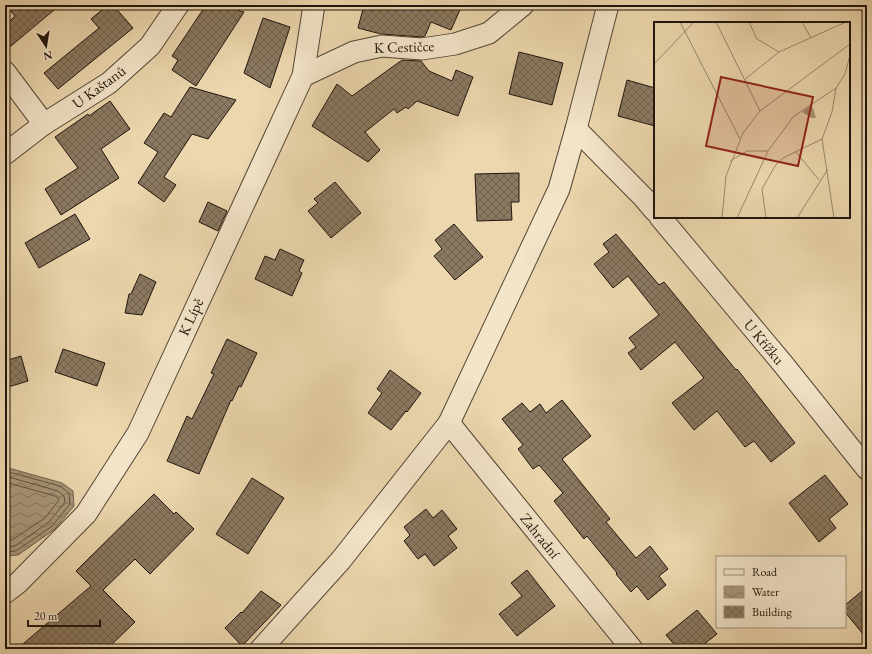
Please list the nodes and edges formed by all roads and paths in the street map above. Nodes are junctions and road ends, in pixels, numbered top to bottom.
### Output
1 (178, 5) edge
2 (314, 5) edge
3 (523, 5) edge
4 (608, 5) edge
5 (5, 72) edge
6 (303, 76) junction
7 (44, 124) junction
8 (576, 129) junction
9 (5, 154) edge
10 (654, 211) edge
11 (661, 218) edge
12 (449, 422) junction
13 (867, 469) edge
14 (5, 593) edge
15 (262, 649) edge
16 (632, 649) edge

1 - 7 street, U Kaštanů
2 - 6 street, K Lípě
3 - 6 street, K Cestičce
4 - 8 street
5 - 7 street
6 - 14 street, K Lípě
7 - 9 street, U Kaštanů
8 - 10 street
8 - 12 street
11 - 13 street, U Křížku
12 - 15 street
12 - 16 street, Zahradní

